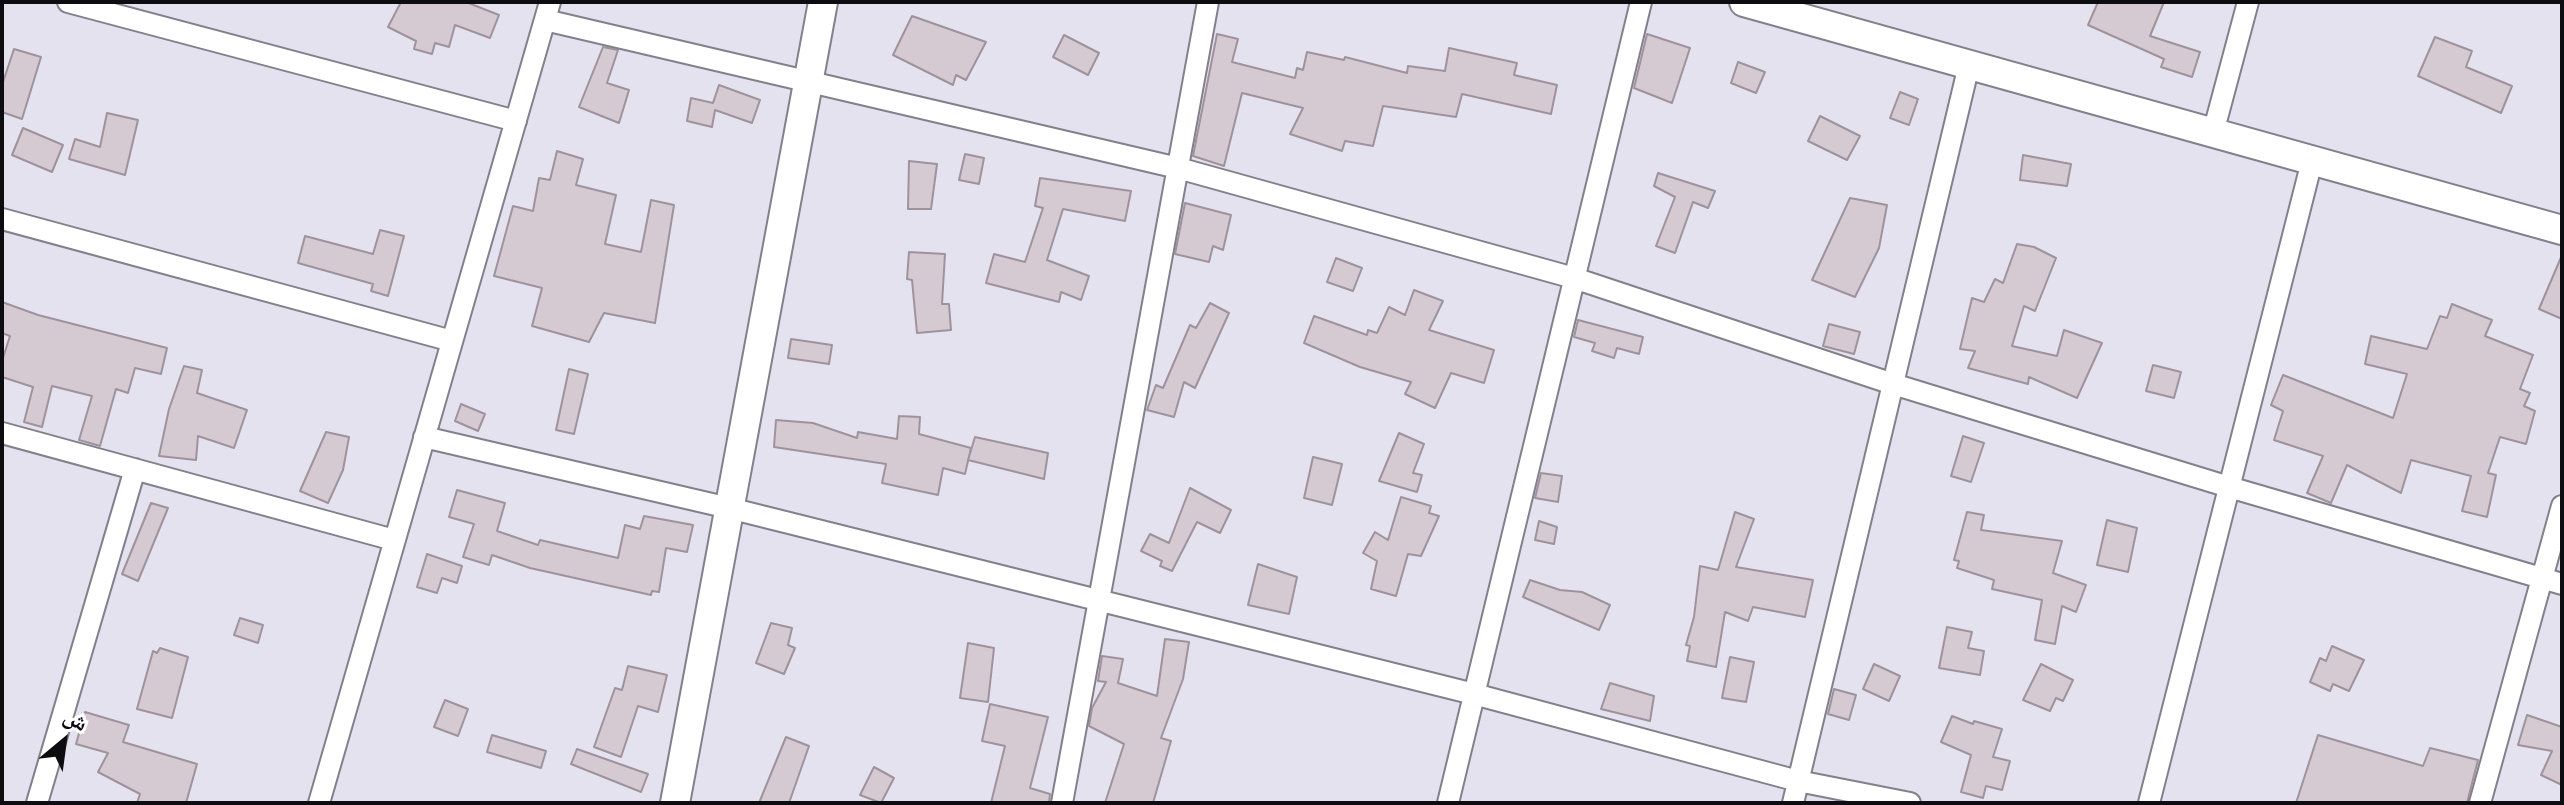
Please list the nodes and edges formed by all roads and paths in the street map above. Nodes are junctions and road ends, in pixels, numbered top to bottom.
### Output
1 (68, 2) edge
2 (823, 2) edge
3 (1208, 2) edge
4 (1641, 2) edge
5 (1744, 2) edge
6 (2248, 2) edge
7 (121, 9) edge
8 (547, 11) edge
9 (1969, 65) junction
10 (808, 82) junction
11 (516, 121) junction
12 (2213, 133) junction
13 (2312, 161) junction
14 (1178, 168) junction
15 (2, 219) edge
16 (2562, 230) edge
17 (1574, 278) junction
18 (452, 341) junction
19 (1893, 384) junction
20 (2, 433) edge
21 (424, 437) junction
22 (135, 469) junction
23 (2229, 487) junction
24 (2562, 506) edge
25 (729, 508) junction
26 (394, 540) junction
27 (2542, 579) junction
28 (2562, 584) edge
29 (1099, 601) junction
30 (1474, 694) junction
31 (1798, 781) junction
32 (37, 803) edge
33 (319, 803) edge
34 (675, 803) edge
35 (1062, 803) edge
36 (1448, 803) edge
37 (1793, 803) edge
38 (1910, 803) edge
39 (2149, 803) edge
40 (2480, 803) edge

1 - 7 street
2 - 10 main road
3 - 14 street
4 - 17 street
5 - 9 main road
6 - 12 street
7 - 11 street
8 - 10 street
8 - 11 street
9 - 12 main road
9 - 19 street
10 - 14 street
10 - 25 main road
11 - 18 street
12 - 13 main road
13 - 16 main road
13 - 23 street
14 - 17 street
14 - 29 street
15 - 18 street
17 - 19 street
17 - 30 street
18 - 21 street
19 - 23 street
19 - 31 street
20 - 22 street
21 - 25 street
21 - 26 street
22 - 26 street
22 - 32 street
23 - 27 street
23 - 39 street
24 - 27 street
25 - 29 street
25 - 34 main road
26 - 33 street
27 - 28 street
27 - 40 street
29 - 30 street
29 - 35 street
30 - 31 street
30 - 36 street
31 - 37 street
31 - 38 street

